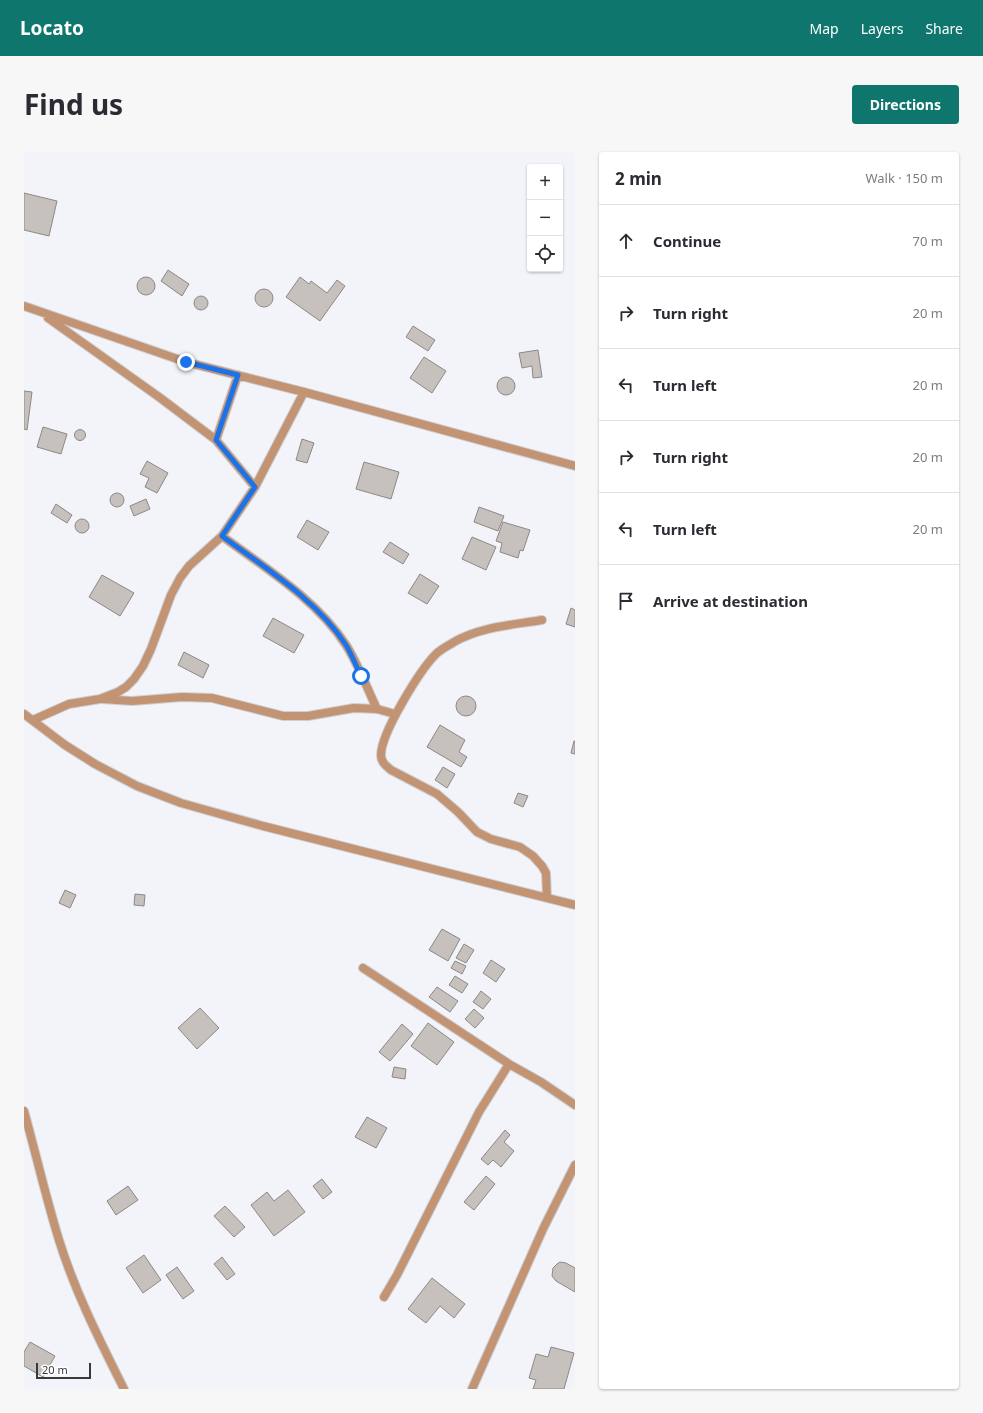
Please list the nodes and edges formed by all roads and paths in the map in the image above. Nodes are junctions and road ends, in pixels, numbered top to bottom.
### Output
1 (24, 306) edge
2 (41, 313) junction
3 (238, 375) junction
4 (304, 392) junction
5 (216, 440) junction
6 (575, 466) edge
7 (255, 487) junction
8 (222, 536) junction
9 (542, 620) dead end
10 (100, 699) junction
11 (377, 709) junction
12 (24, 714) edge
13 (396, 714) junction
14 (33, 720) junction
15 (547, 898) junction
16 (575, 905) edge
17 (363, 968) dead end
18 (510, 1064) junction
19 (575, 1105) edge
20 (24, 1110) edge
21 (575, 1165) edge
22 (384, 1297) dead end
23 (124, 1389) edge
24 (472, 1389) edge

1 - 2 street
2 - 3 street
2 - 5 street
3 - 4 street
3 - 5 street
4 - 6 street
4 - 7 street
5 - 7 street
7 - 8 street
8 - 10 street
8 - 11 street
9 - 13 street
10 - 11 street
10 - 14 street
11 - 13 street
12 - 14 street
13 - 15 street
14 - 15 street
15 - 16 street
17 - 18 street
18 - 19 street
18 - 22 street
20 - 23 street
21 - 24 street

